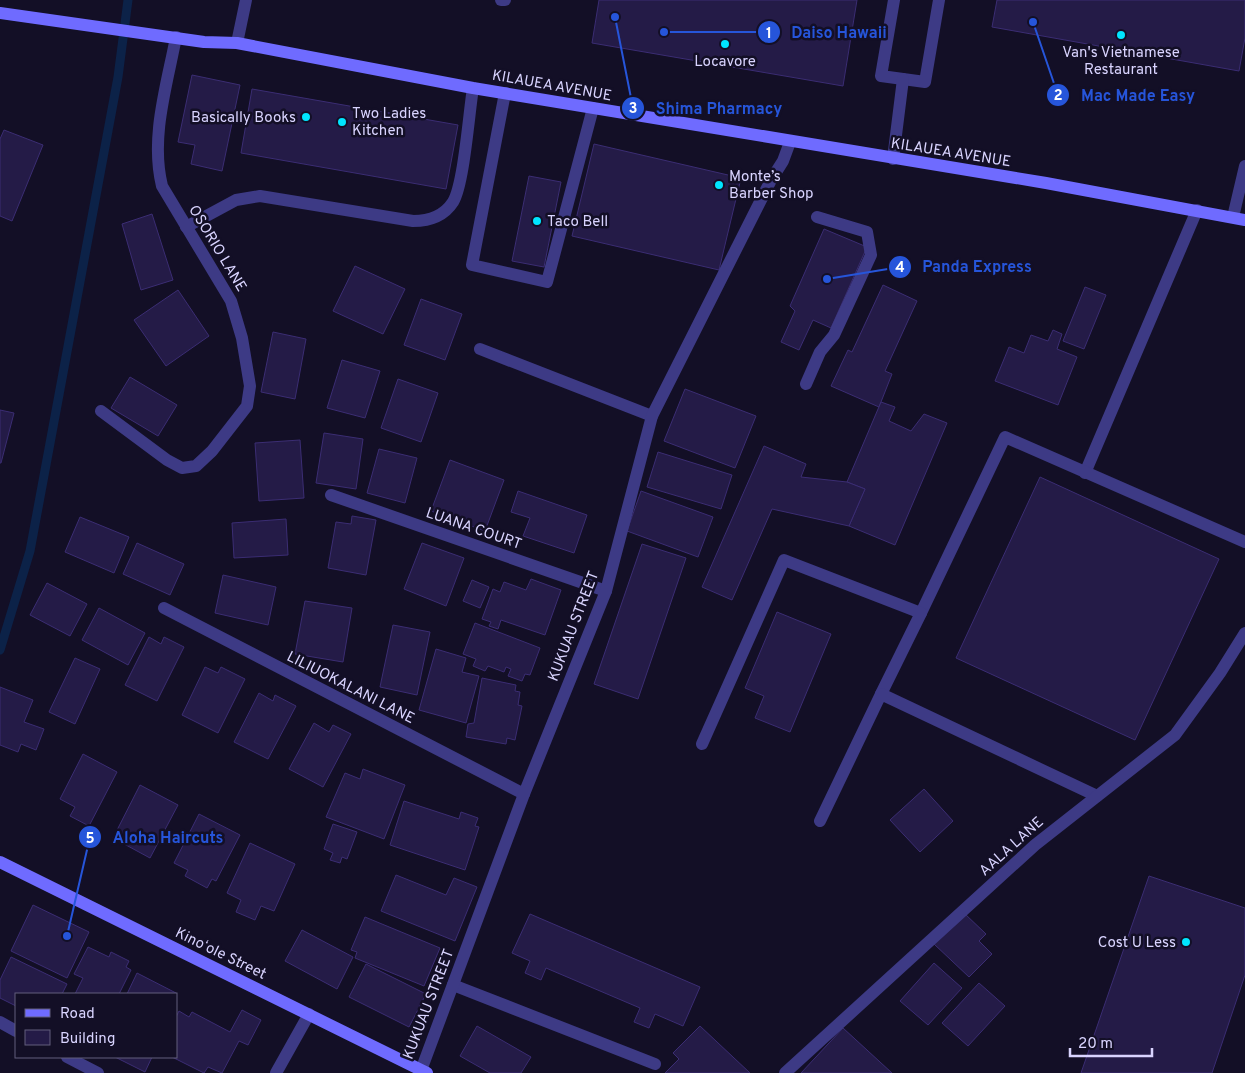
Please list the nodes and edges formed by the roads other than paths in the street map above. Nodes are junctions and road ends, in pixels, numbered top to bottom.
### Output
1 (246, 0) edge
2 (501, 0) edge
3 (505, 0) edge
4 (894, 0) edge
5 (939, 0) edge
6 (0, 13) edge
7 (176, 37) junction
8 (237, 44) junction
9 (903, 79) junction
10 (473, 88) junction
11 (505, 93) junction
12 (592, 108) junction
13 (790, 142) junction
14 (893, 159) junction
15 (1245, 166) edge
16 (1197, 210) junction
17 (817, 217) dead end
18 (1239, 219) edge
19 (186, 227) junction
20 (480, 349) dead end
21 (806, 384) dead end
22 (101, 411) dead end
23 (652, 416) junction
24 (1085, 473) junction
25 (332, 495) dead end
26 (1245, 542) edge
27 (606, 591) junction
28 (164, 608) dead end
29 (921, 613) junction
30 (1243, 640) edge
31 (881, 694) junction
32 (702, 744) dead end
33 (524, 794) junction
34 (1097, 796) junction
35 (820, 822) dead end
36 (0, 862) edge
37 (453, 985) junction
38 (309, 1014) junction
39 (0, 1022) edge
40 (15, 1030) edge
41 (69, 1058) edge
42 (656, 1064) dead end
43 (422, 1072) edge
44 (98, 1073) edge
45 (276, 1073) edge
46 (785, 1073) edge

1 - 8 street
2 - 3 street
4 - 9 street
5 - 9 street
6 - 7 street, KILAUEA AVENUE
7 - 8 street, KILAUEA AVENUE
7 - 19 street, OSORIO LANE
8 - 10 street, KILAUEA AVENUE
9 - 14 street
10 - 11 street, KILAUEA AVENUE
10 - 19 street
11 - 12 street, KILAUEA AVENUE
11 - 12 street
12 - 13 street, KILAUEA AVENUE
13 - 14 street, KILAUEA AVENUE
13 - 23 street, KUKUAU STREET
14 - 16 street, KILAUEA AVENUE
15 - 18 street
16 - 18 street, KILAUEA AVENUE
16 - 24 street
17 - 21 street
19 - 22 street, OSORIO LANE
20 - 23 street
23 - 27 street, KUKUAU STREET
24 - 26 street
24 - 29 street
25 - 27 street, LUANA COURT
27 - 33 street, KUKUAU STREET
28 - 33 street, LILIUOKALANI LANE
29 - 31 street
29 - 32 street
30 - 34 street, AALA LANE
31 - 34 street
31 - 35 street
33 - 37 street, KUKUAU STREET
34 - 46 street, AALA LANE
36 - 38 street, Kinoʻole Street
37 - 42 street
37 - 43 street, KUKUAU STREET
38 - 43 street, Kinoʻole Street
38 - 45 street
39 - 40 street
41 - 44 street

